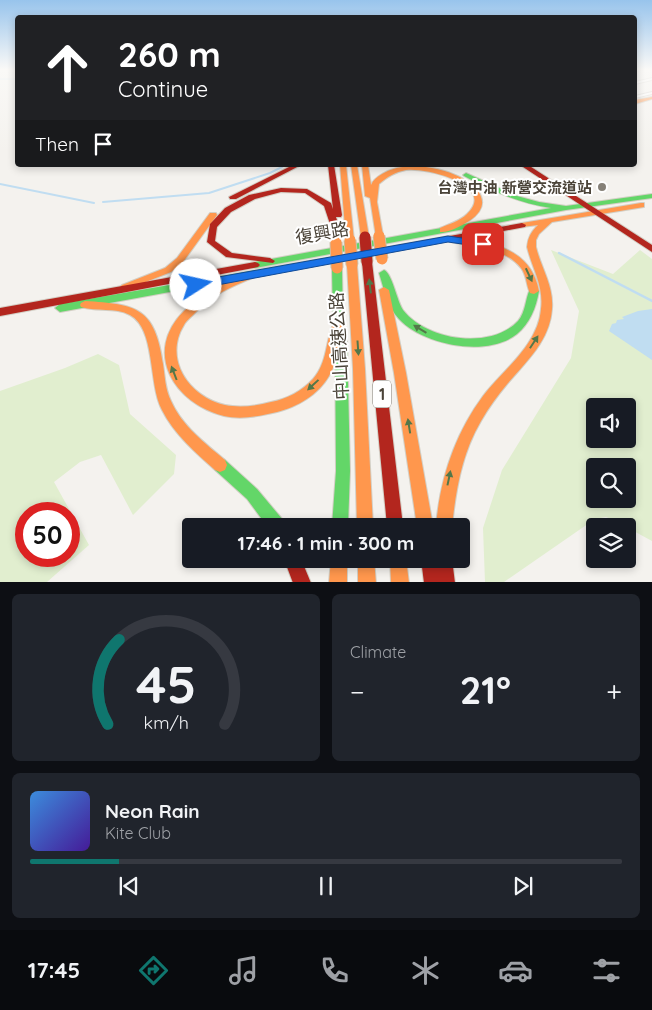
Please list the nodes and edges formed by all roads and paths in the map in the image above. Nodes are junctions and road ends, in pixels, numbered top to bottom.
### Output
1 (294, 167) edge
2 (331, 167) edge
3 (343, 167) edge
4 (354, 167) edge
5 (365, 167) edge
6 (443, 167) edge
7 (526, 167) edge
8 (535, 167) edge
9 (652, 196) edge
10 (373, 202) junction
11 (652, 203) edge
12 (566, 208) junction
13 (596, 208) junction
14 (552, 219) junction
15 (336, 230) junction
16 (446, 234) junction
17 (652, 242) edge
18 (652, 249) edge
19 (270, 261) junction
20 (384, 273) junction
21 (252, 275) junction
22 (125, 288) junction
23 (85, 304) junction
24 (0, 312) edge
25 (0, 317) edge
26 (338, 325) junction
27 (271, 518) edge
28 (340, 518) edge
29 (365, 518) edge
30 (394, 518) edge
31 (424, 518) edge
32 (445, 518) edge
33 (297, 568) edge
34 (339, 568) edge
35 (366, 568) edge
36 (399, 568) edge
37 (431, 568) edge
38 (445, 568) edge
39 (302, 582) edge
40 (338, 582) edge
41 (367, 582) edge
42 (400, 582) edge
43 (433, 582) edge
44 (446, 582) edge

1 - 22 main road
2 - 15 main road
3 -> 29 main road, 中山高速公路 / 1, bridge
30 -> 4 main road, 中山高速公路 / 1, bridge
5 - 10 main road
6 - 12 main road
7 - 13 main road
8 - 13 main road
9 - 13 main road, 復興路
10 - 16 main road
10 - 20 main road, bridge
11 - 13 main road, 復興路
12 - 13 main road, 復興路
12 - 16 main road, 復興路
13 - 14 main road, 復興路
13 - 17 main road
13 - 18 main road
14 - 16 main road, 復興路
32 -> 14 main road
15 - 19 main road
15 - 26 main road, bridge
16 - 19 main road, 復興路
16 -> 20 main road
16 - 21 main road, 復興路
19 - 22 main road, 復興路
31 -> 20 main road
21 - 23 main road, 復興路
26 -> 21 main road
22 - 24 main road, 復興路
23 - 25 main road, 復興路
23 - 27 main road
26 - 28 main road
33 - 39 main road
34 - 40 main road
35 - 41 main road
36 - 42 main road
37 - 43 main road
38 - 44 main road

